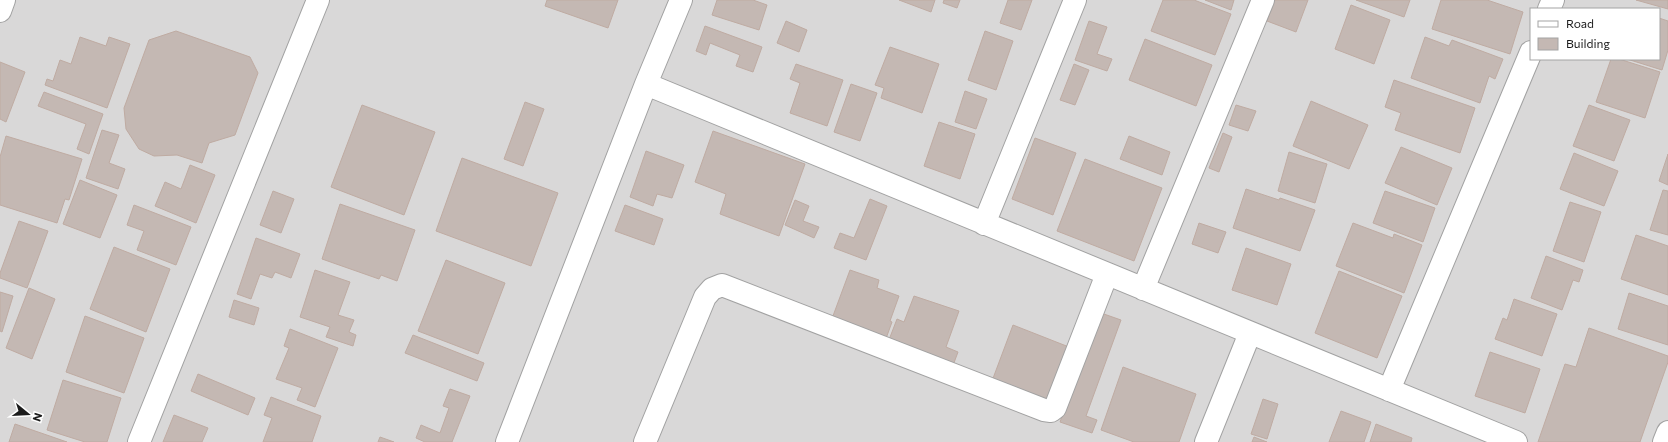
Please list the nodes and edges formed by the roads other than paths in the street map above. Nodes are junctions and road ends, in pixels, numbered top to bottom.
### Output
1 (4, 0) edge
2 (318, 0) edge
3 (681, 0) edge
4 (1075, 0) edge
5 (1263, 0) edge
6 (0, 11) edge
7 (1530, 54) edge
8 (646, 84) junction
9 (984, 224) junction
10 (1107, 274) junction
11 (1143, 289) junction
12 (1250, 333) junction
13 (1389, 390) junction
14 (1668, 432) edge
15 (139, 442) edge
16 (507, 442) edge
17 (645, 442) edge
18 (1206, 442) edge
19 (1515, 442) edge
20 (1664, 442) edge

1 - 6 street
2 - 15 street
3 - 8 street
4 - 9 street
5 - 11 street
7 - 13 street
8 - 9 street
8 - 16 street
9 - 10 street
10 - 11 street
10 - 17 street
11 - 12 street
12 - 13 street
12 - 18 street
13 - 19 street
14 - 20 street

